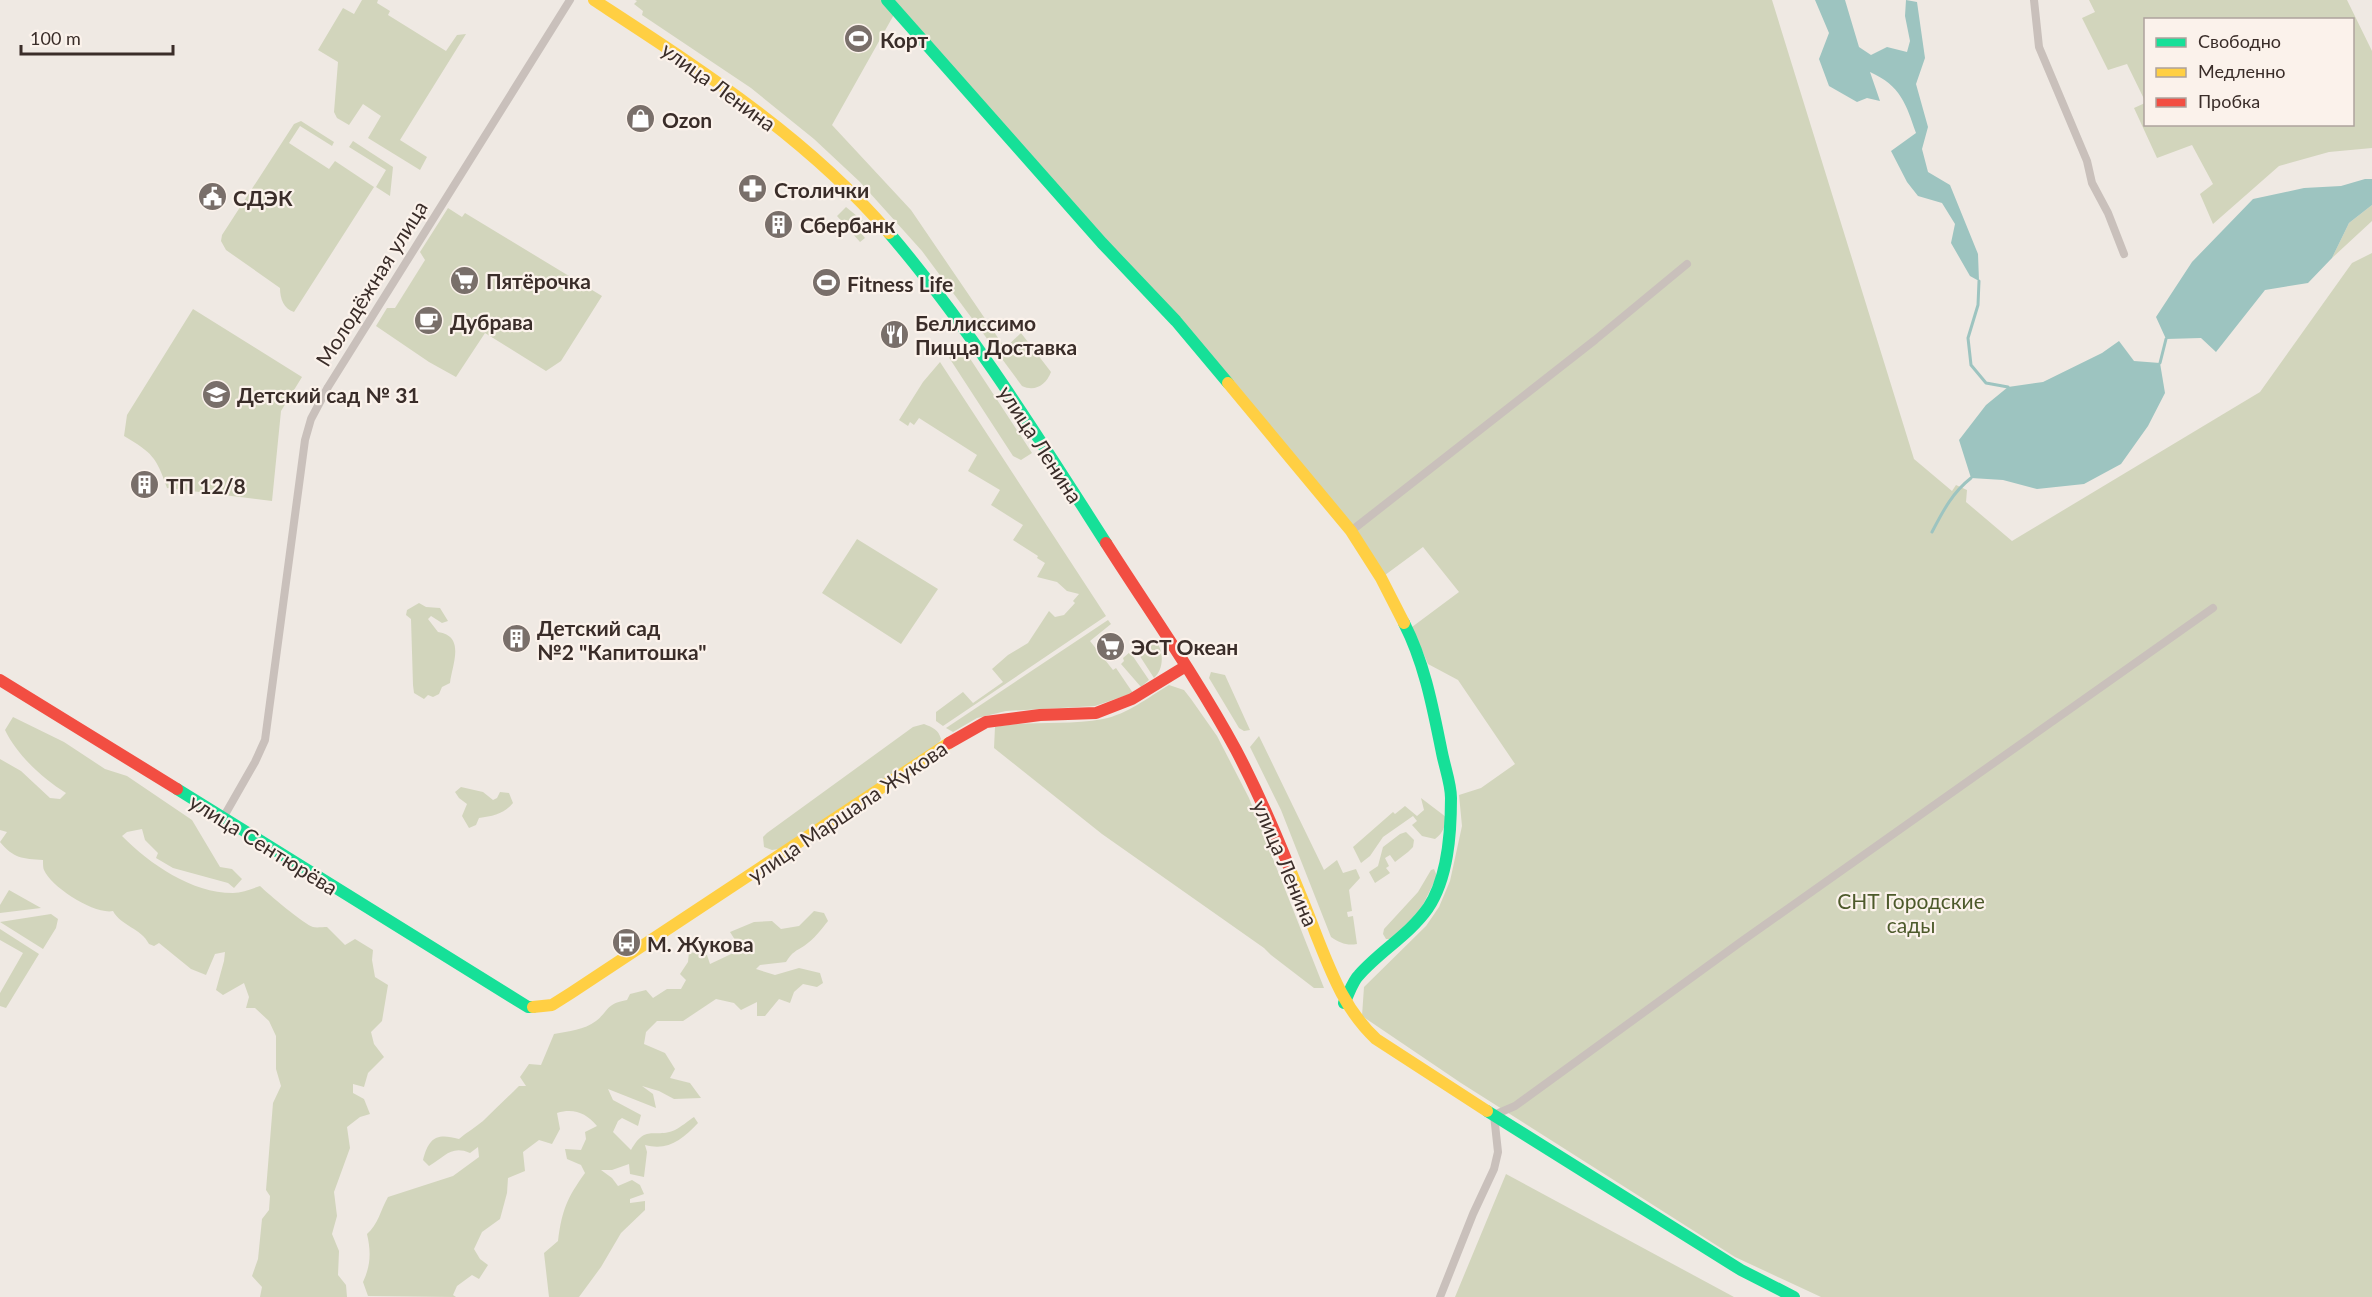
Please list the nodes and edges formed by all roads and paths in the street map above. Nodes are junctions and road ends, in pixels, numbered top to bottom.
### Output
1 (570, 0) edge
2 (594, 0) edge
3 (887, 0) edge
4 (2034, 0) edge
5 (2124, 254) dead end
6 (1687, 264) dead end
7 (1351, 531) junction
8 (2213, 608) dead end
9 (1186, 666) junction
10 (0, 680) edge
11 (223, 818) junction
12 (1344, 1003) junction
13 (528, 1007) joint
14 (1494, 1116) junction
15 (1440, 1297) edge
16 (1794, 1297) edge

1 - 11 street, Молодёжная улица
2 - 9 main road, улица Ленина
3 - 7 main road
4 - 5 street
6 - 7 street
7 - 12 main road
8 - 14 street
9 - 12 main road, улица Ленина
9 - 13 main road, улица Маршала Жукова
10 - 11 main road, улица Сентюрёва
11 - 13 main road, улица Сентюрёва
12 - 14 main road, улица Ленина
14 - 15 street
14 - 16 main road, улица Ленина

